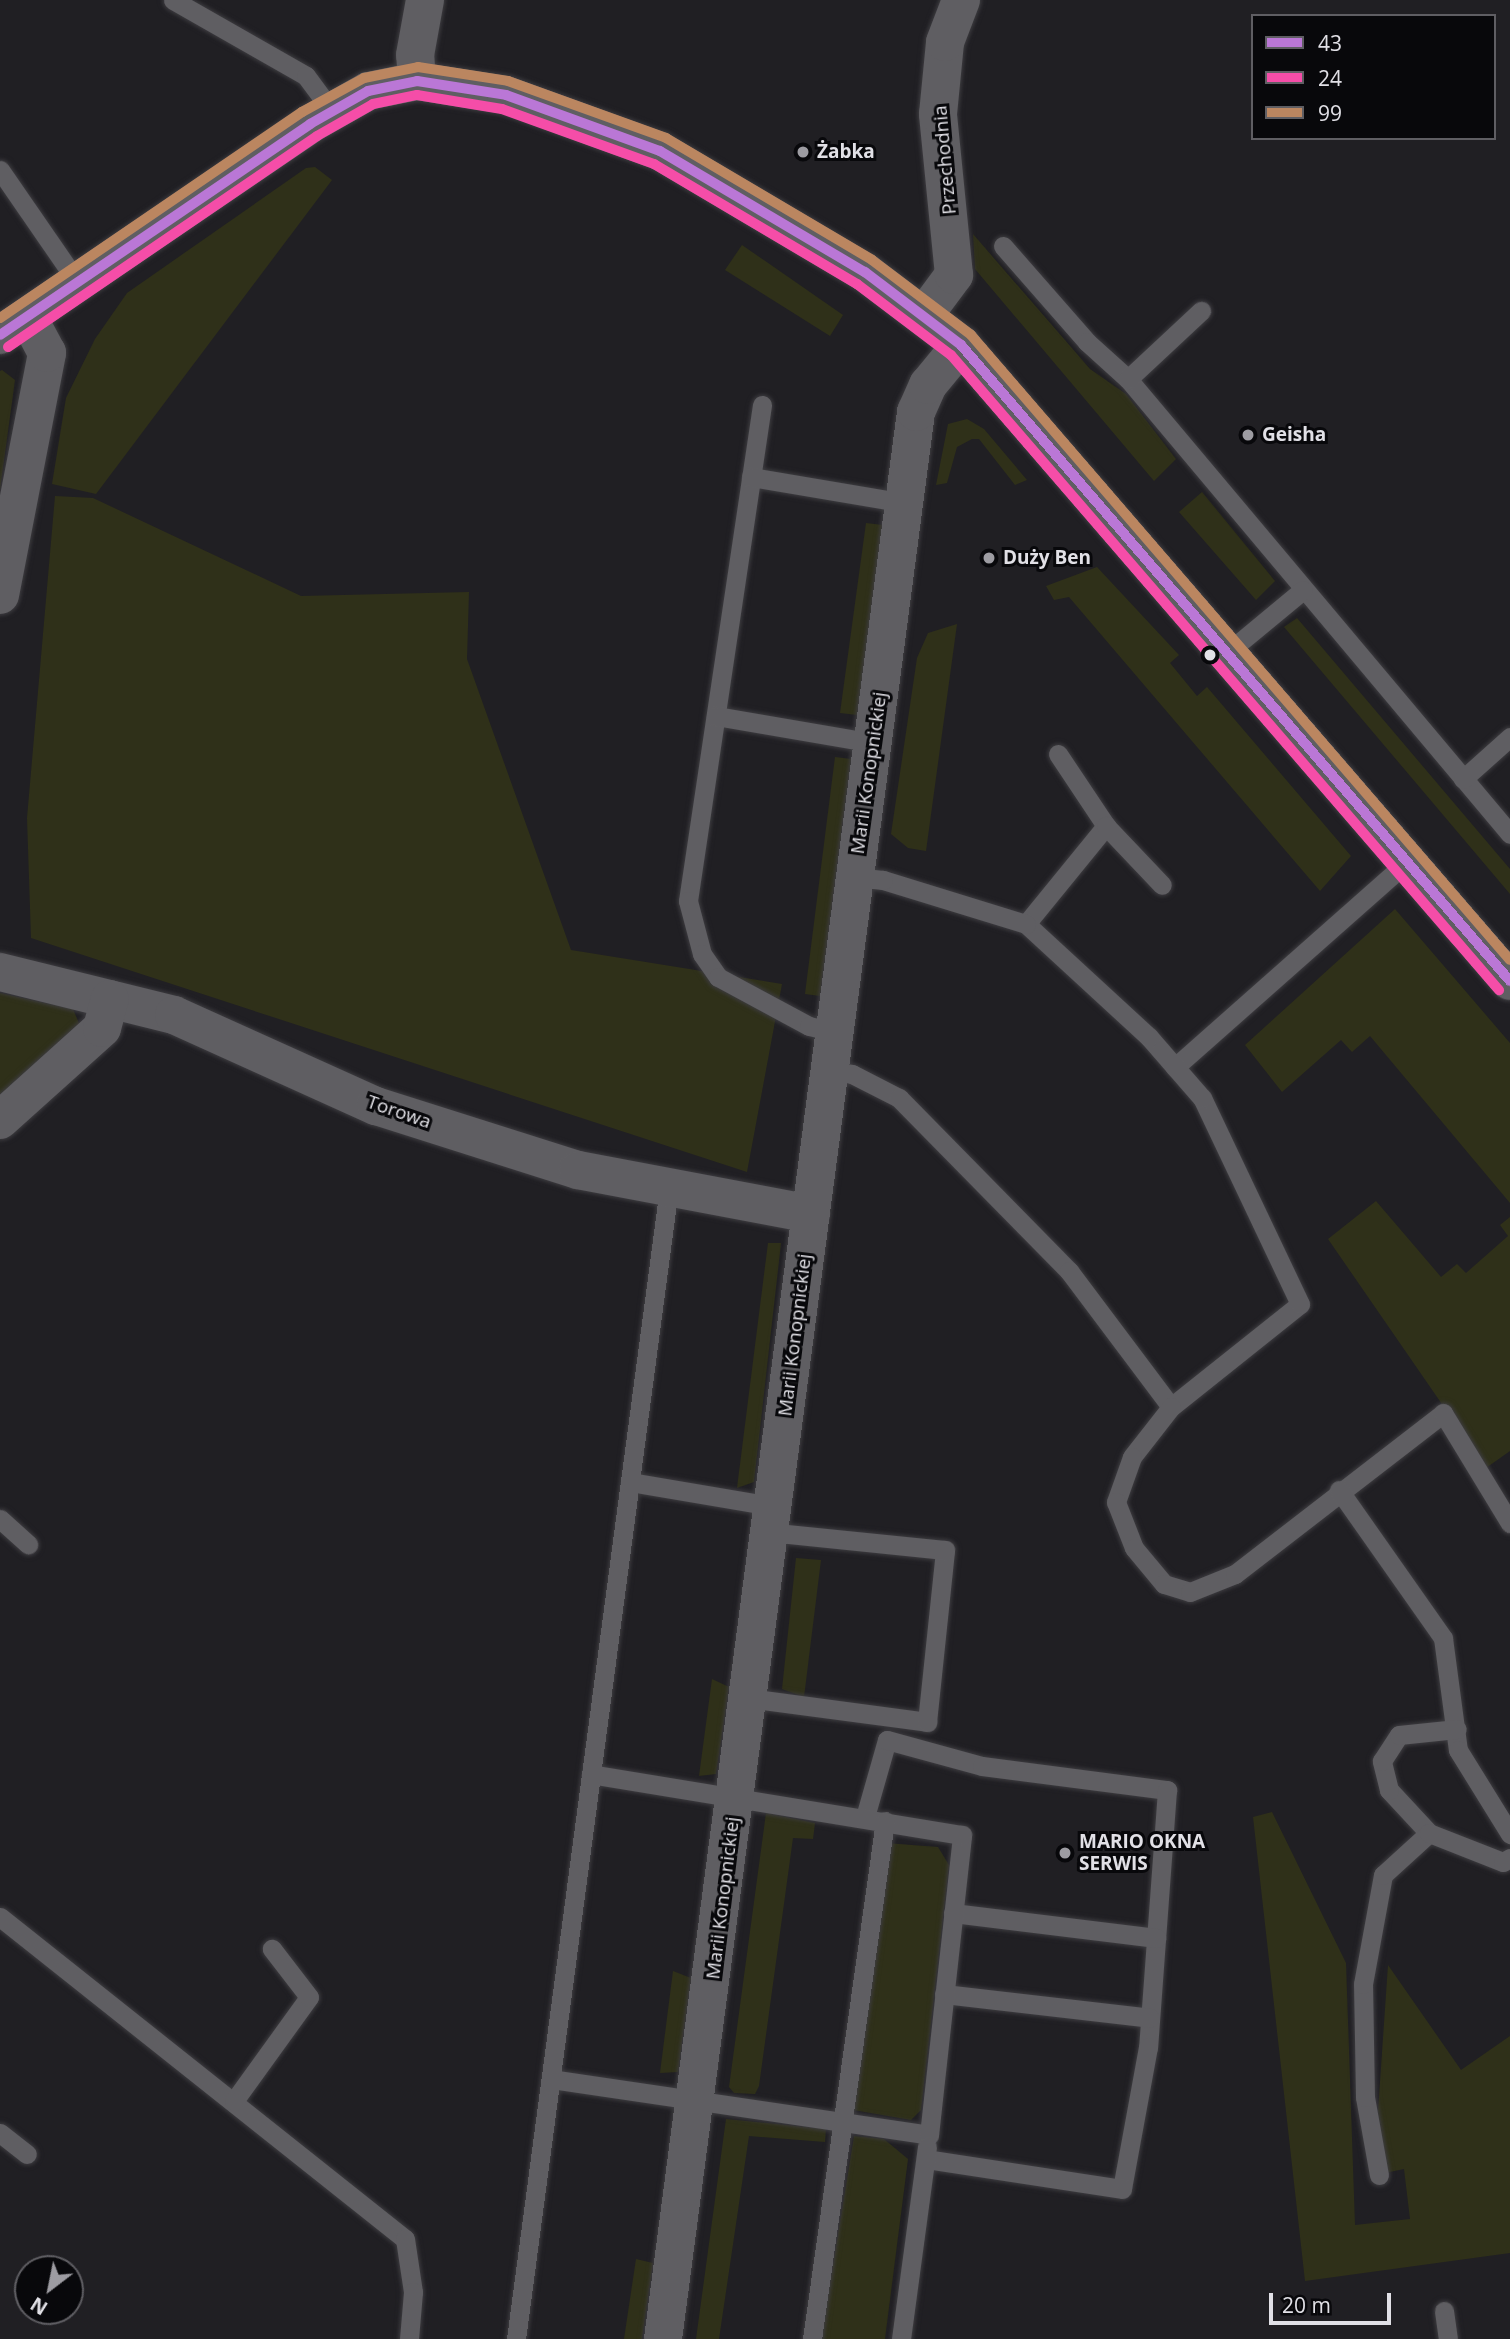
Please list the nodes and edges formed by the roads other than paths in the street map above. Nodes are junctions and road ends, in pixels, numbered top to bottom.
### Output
1 (173, 0) edge
2 (425, 0) edge
3 (961, 0) edge
4 (417, 81) junction
5 (332, 111) junction
6 (0, 170) edge
7 (1003, 246) dead end
8 (80, 286) junction
9 (1201, 311) dead end
10 (925, 314) junction
11 (14, 327) edge
12 (961, 345) junction
13 (1128, 379) junction
14 (762, 405) dead end
15 (751, 477) junction
16 (904, 503) junction
17 (1303, 590) junction
18 (0, 595) edge
19 (1228, 652) junction
20 (716, 716) junction
21 (1510, 737) edge
22 (874, 743) junction
23 (1058, 754) dead end
24 (1463, 779) junction
25 (1106, 826) junction
26 (1510, 834) edge
27 (1407, 862) junction
28 (856, 877) junction
29 (1162, 885) dead end
30 (1026, 924) junction
31 (0, 972) edge
32 (1510, 981) edge
33 (110, 999) junction
34 (836, 1032) junction
35 (1175, 1067) junction
36 (831, 1071) junction
37 (0, 1120) edge
38 (670, 1187) junction
39 (811, 1214) junction
40 (1171, 1408) junction
41 (630, 1482) junction
42 (1339, 1490) junction
43 (771, 1519) junction
44 (0, 1520) edge
45 (1510, 1523) edge
46 (28, 1544) dead end
47 (748, 1698) junction
48 (884, 1716) junction
49 (1457, 1729) junction
50 (887, 1740) junction
51 (592, 1773) junction
52 (735, 1796) junction
53 (865, 1817) junction
54 (885, 1821) junction
55 (1429, 1833) junction
56 (1510, 1834) edge
57 (1510, 1858) edge
58 (953, 1913) junction
59 (0, 1917) edge
60 (1156, 1938) junction
61 (272, 1949) dead end
62 (944, 1994) junction
63 (1150, 2018) junction
64 (551, 2079) junction
65 (234, 2101) junction
66 (698, 2102) junction
67 (842, 2123) junction
68 (0, 2133) edge
69 (929, 2135) junction
70 (27, 2154) dead end
71 (926, 2159) junction
72 (1379, 2175) dead end
73 (1444, 2311) dead end
74 (409, 2339) edge
75 (516, 2339) edge
76 (663, 2339) edge
77 (812, 2339) edge
78 (901, 2339) edge
79 (1448, 2339) edge

1 - 5 lane
2 - 4 street
3 - 10 street, Przechodnia
4 - 5 street
4 - 10 street
5 - 8 street
6 - 8 lane
7 - 13 lane
8 - 11 street
9 - 13 lane
10 - 12 street
11 - 18 street
12 - 16 street, Marii Konopnickiej
12 - 19 street
13 - 17 lane
14 - 15 lane
15 - 16 lane
15 - 20 lane
16 - 22 street, Marii Konopnickiej
17 - 19 lane
17 - 24 lane
19 - 27 street
20 - 22 lane
20 - 34 lane
21 - 24 lane
22 - 28 street, Marii Konopnickiej
23 - 25 lane
24 - 26 lane
25 - 29 lane
25 - 30 lane
27 - 32 street
27 - 35 lane
28 - 30 lane
28 - 34 street, Marii Konopnickiej
30 - 35 lane
31 - 33 street, Torowa
33 - 37 street
33 - 38 street, Torowa
34 - 36 street, Marii Konopnickiej
35 - 40 lane
36 - 39 street, Marii Konopnickiej
36 - 40 lane
38 - 39 street, Torowa
38 - 41 lane
39 - 43 street, Marii Konopnickiej
40 - 42 lane
41 - 43 lane
41 - 51 lane
42 - 45 lane
42 - 49 lane
43 - 47 street, Marii Konopnickiej
43 - 48 lane
44 - 46 lane
47 - 48 lane
47 - 52 street, Marii Konopnickiej
48 - 50 lane
49 - 55 lane
49 - 56 lane
50 - 53 lane
50 - 60 lane
51 - 52 lane
51 - 64 lane
52 - 53 lane
52 - 66 street, Marii Konopnickiej
53 - 54 lane
54 - 58 lane
54 - 67 lane
55 - 57 lane
55 - 72 lane
58 - 60 lane
58 - 62 lane
59 - 65 lane
60 - 63 lane
61 - 65 lane
62 - 63 lane
62 - 69 lane
63 - 71 lane
64 - 66 lane
64 - 75 lane
65 - 74 lane
66 - 67 lane
66 - 76 street, Marii Konopnickiej
67 - 69 lane
67 - 77 lane
68 - 70 lane
69 - 71 lane
71 - 78 lane
73 - 79 lane

